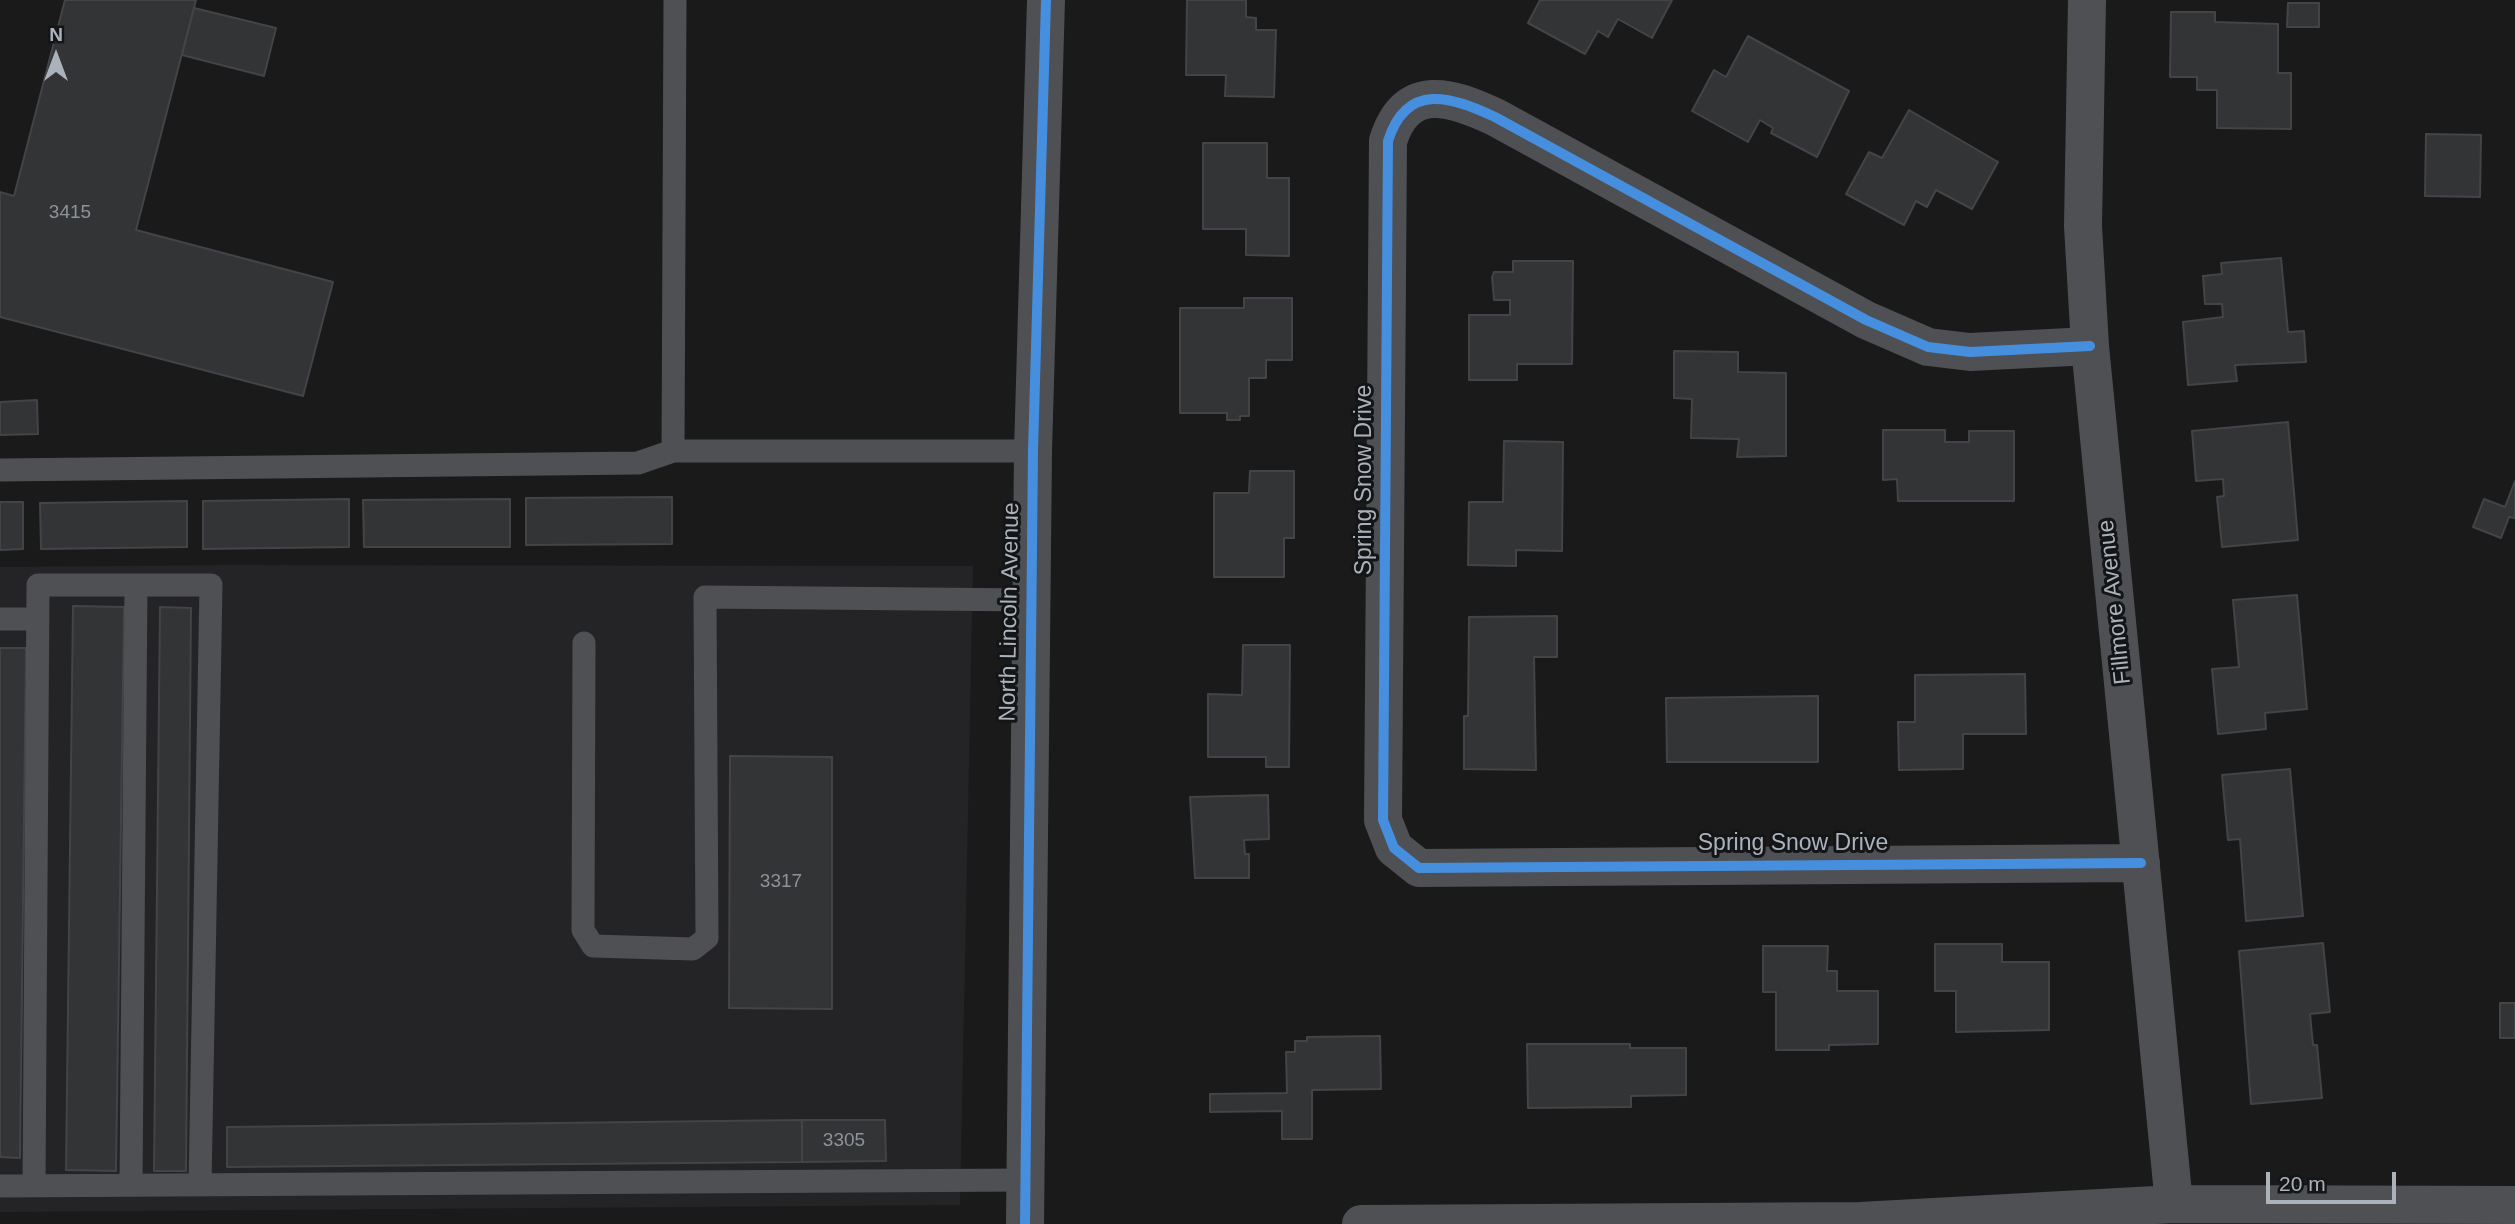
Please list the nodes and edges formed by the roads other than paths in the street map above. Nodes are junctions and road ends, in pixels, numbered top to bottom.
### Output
1 (675, 0) edge
2 (1045, 0) edge
3 (2087, 0) edge
4 (2090, 346) junction
5 (673, 451) junction
6 (1033, 451) junction
7 (0, 470) edge
8 (136, 585) junction
9 (1031, 600) junction
10 (0, 619) edge
11 (37, 619) junction
12 (584, 643) dead end
13 (2141, 863) junction
14 (1026, 1180) junction
15 (131, 1185) junction
16 (200, 1185) junction
17 (0, 1186) edge
18 (34, 1186) junction
19 (2174, 1204) junction
20 (2515, 1205) edge
21 (1026, 1224) edge
22 (1361, 1224) edge

1 - 5 lane
2 - 6 street, North Lincoln Avenue
3 - 4 street, Fillmore Avenue
4 - 13 street, Fillmore Avenue
4 - 13 street, Spring Snow Drive
5 - 6 lane
5 - 7 lane
6 - 9 street, North Lincoln Avenue
8 - 11 lane
8 - 15 lane
8 - 16 lane
9 - 12 lane
9 - 14 street, North Lincoln Avenue
10 - 11 lane
11 - 18 lane
13 - 19 street, Fillmore Avenue
14 - 16 lane
14 - 21 street, North Lincoln Avenue
15 - 16 lane
15 - 18 lane
17 - 18 lane
19 - 20 street
19 - 22 street

